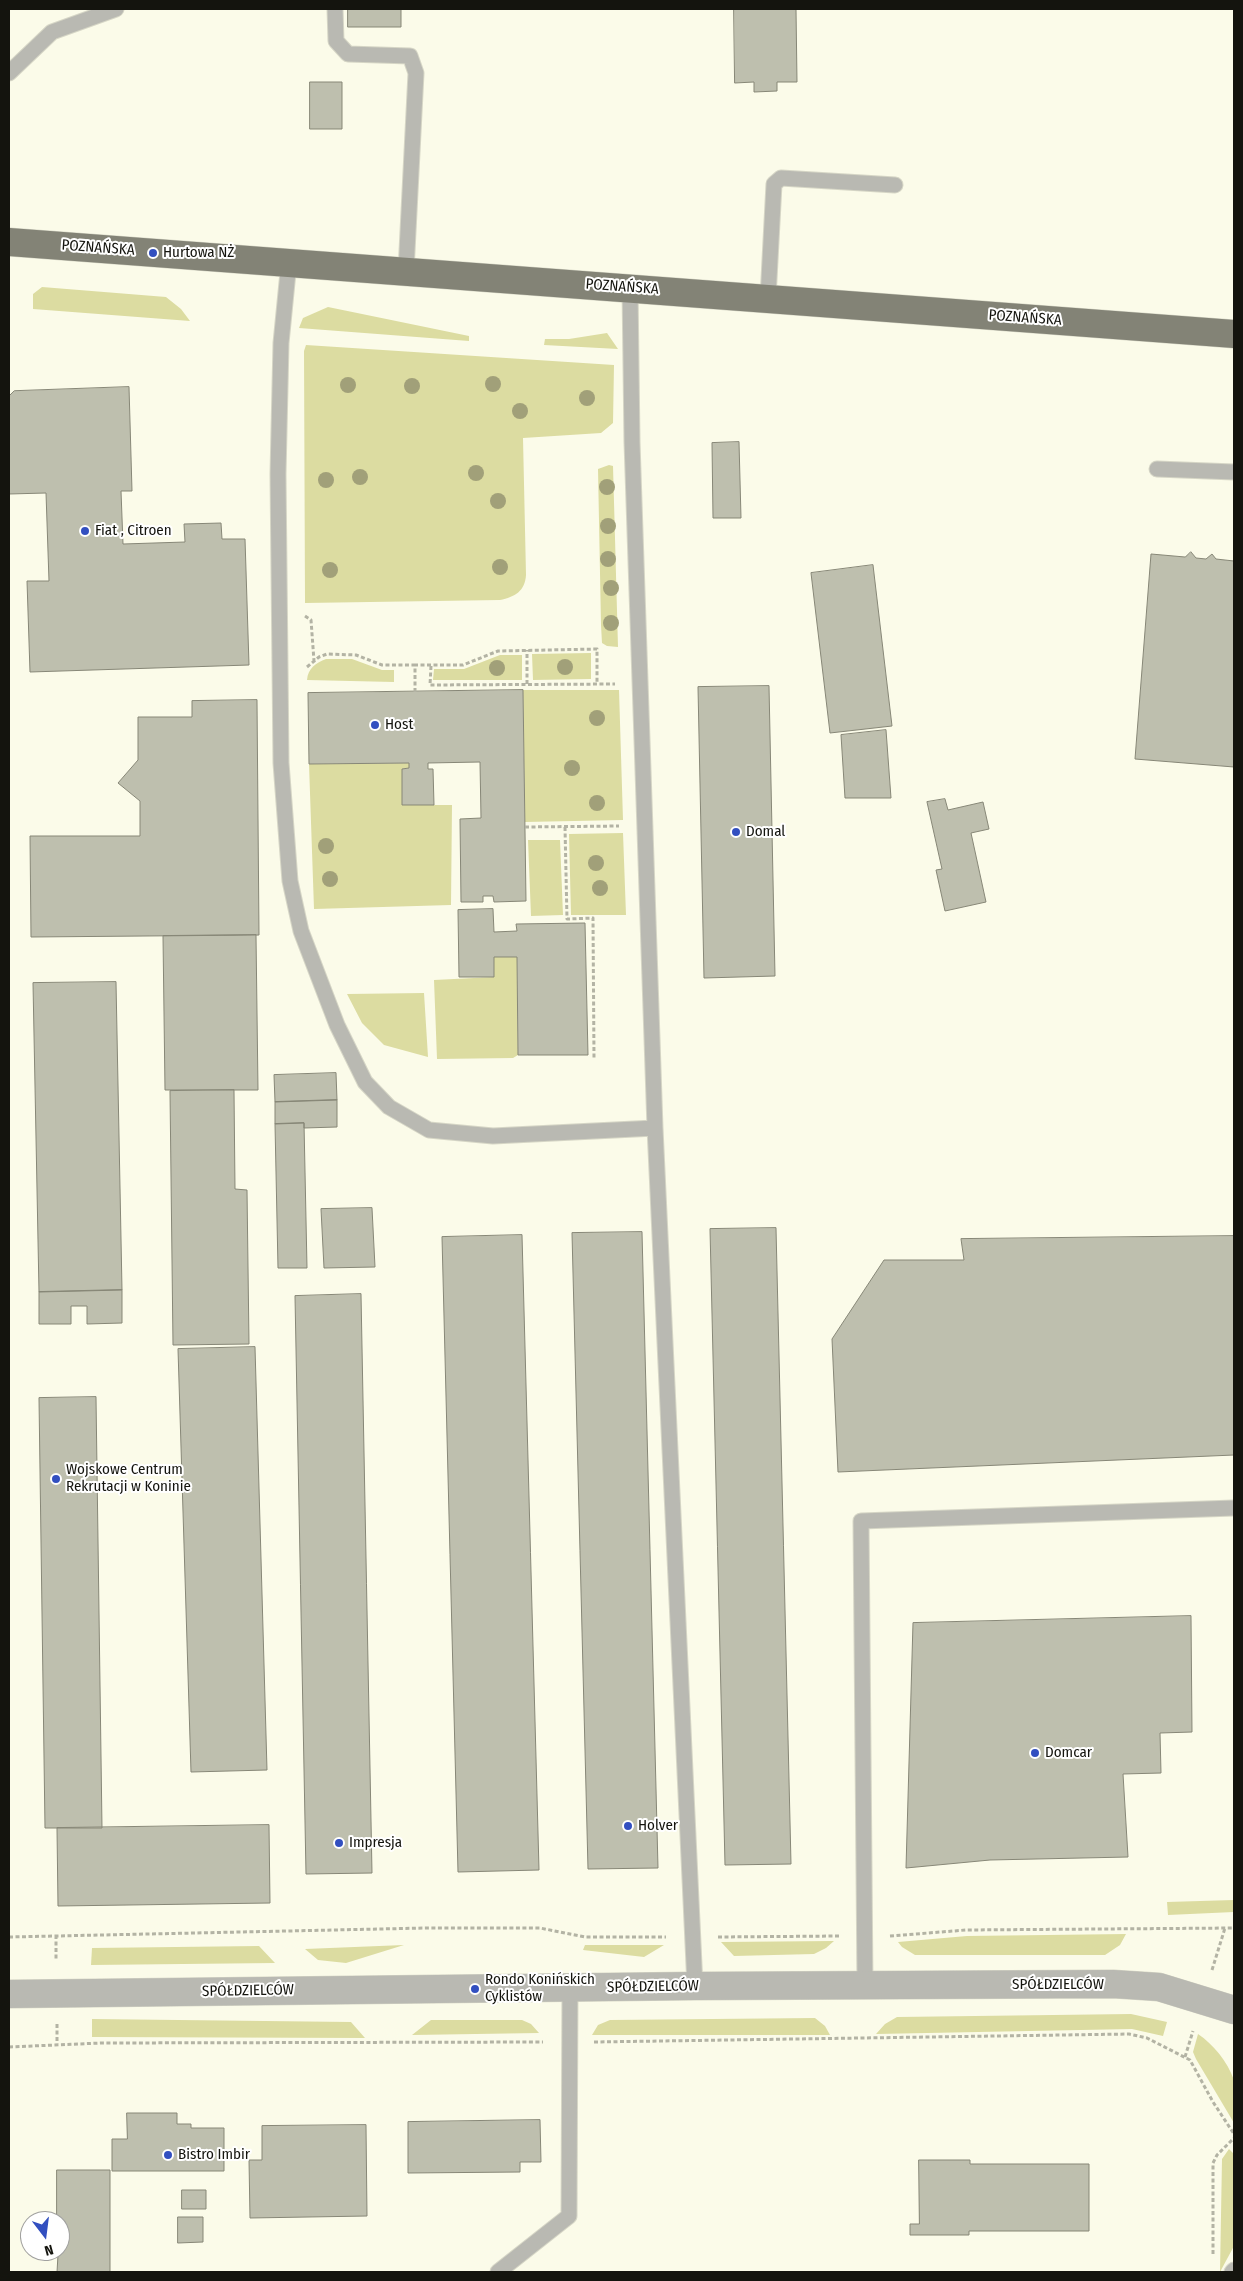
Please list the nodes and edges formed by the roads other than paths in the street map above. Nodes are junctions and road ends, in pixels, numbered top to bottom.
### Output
1 (116, 9) edge
2 (336, 9) edge
3 (9, 73) edge
4 (895, 184) dead end
5 (9, 242) edge
6 (289, 262) junction
7 (406, 272) junction
8 (630, 288) junction
9 (768, 298) junction
10 (1234, 334) edge
11 (1157, 468) dead end
12 (1234, 472) edge
13 (656, 1128) junction
14 (1234, 1508) edge
15 (865, 1985) junction
16 (695, 1986) junction
17 (570, 1988) junction
18 (9, 1994) edge
19 (1234, 2010) edge
20 (498, 2272) edge

1 - 3 lane
2 - 7 lane
4 - 9 lane
5 - 6 main road, POZNAŃSKA
6 - 7 main road, POZNAŃSKA
6 - 13 lane
7 - 8 main road, POZNAŃSKA
8 - 9 main road, POZNAŃSKA
8 - 13 lane
9 - 10 main road, POZNAŃSKA
11 - 12 lane
13 - 16 lane
14 - 15 lane
15 - 16 street, SPÓŁDZIELCÓW
15 - 19 street, SPÓŁDZIELCÓW
16 - 17 street, SPÓŁDZIELCÓW
17 - 18 street, SPÓŁDZIELCÓW
17 - 20 lane

